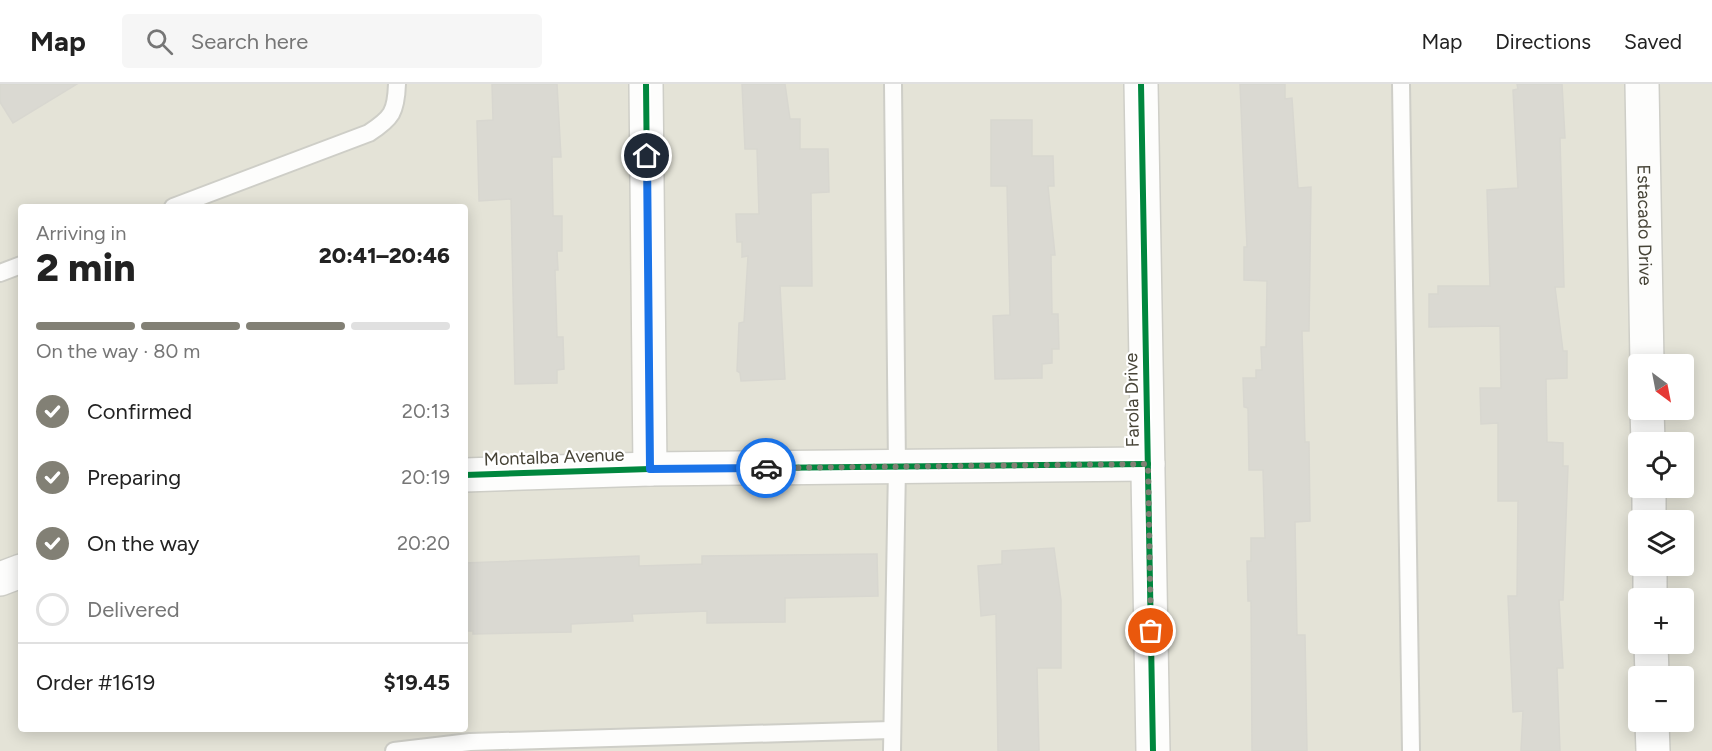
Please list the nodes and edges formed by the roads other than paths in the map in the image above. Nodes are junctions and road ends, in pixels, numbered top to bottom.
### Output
1 (397, 84) edge
2 (646, 84) edge
3 (893, 84) edge
4 (1141, 84) edge
5 (1401, 84) edge
6 (1642, 84) edge
7 (181, 204) edge
8 (18, 266) edge
9 (0, 273) edge
10 (1647, 354) edge
11 (1148, 464) junction
12 (897, 467) junction
13 (650, 469) junction
14 (468, 475) edge
15 (18, 572) edge
16 (0, 579) edge
17 (891, 730) junction
18 (1652, 732) edge
19 (394, 751) edge
20 (892, 751) edge
21 (1154, 751) edge
22 (1411, 751) edge
23 (1653, 751) edge

1 - 7 lane
2 - 13 street
3 - 12 lane
4 - 11 street, Farola Drive
5 - 22 lane
6 - 10 street, Estacado Drive
8 - 9 lane
11 - 12 street, Montalba Avenue
11 - 21 street, Farola Drive
12 - 13 street, Montalba Avenue
12 - 17 lane
13 - 14 street, Montalba Avenue
15 - 16 street
17 - 19 lane
17 - 20 lane
18 - 23 street

